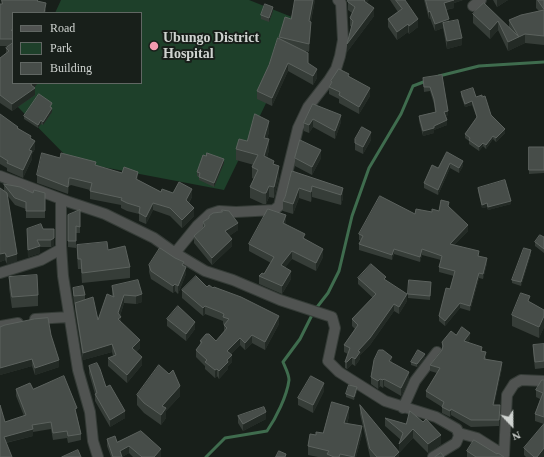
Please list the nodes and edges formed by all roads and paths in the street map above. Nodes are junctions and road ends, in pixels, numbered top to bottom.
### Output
1 (338, 0) edge
2 (0, 176) edge
3 (61, 199) junction
4 (61, 249) junction
5 (175, 253) junction
6 (0, 273) edge
7 (69, 317) junction
8 (0, 326) edge
9 (437, 352) dead end
10 (544, 381) edge
11 (402, 408) junction
12 (459, 433) junction
13 (504, 456) edge
14 (98, 457) edge
15 (433, 457) edge

1 - 5 street
2 - 3 street
3 - 4 street
3 - 5 street
4 - 6 street
4 - 7 street
5 - 11 street
7 - 8 street
7 - 14 street
9 - 11 street
10 - 13 street
11 - 12 street
12 - 13 street
12 - 15 street

